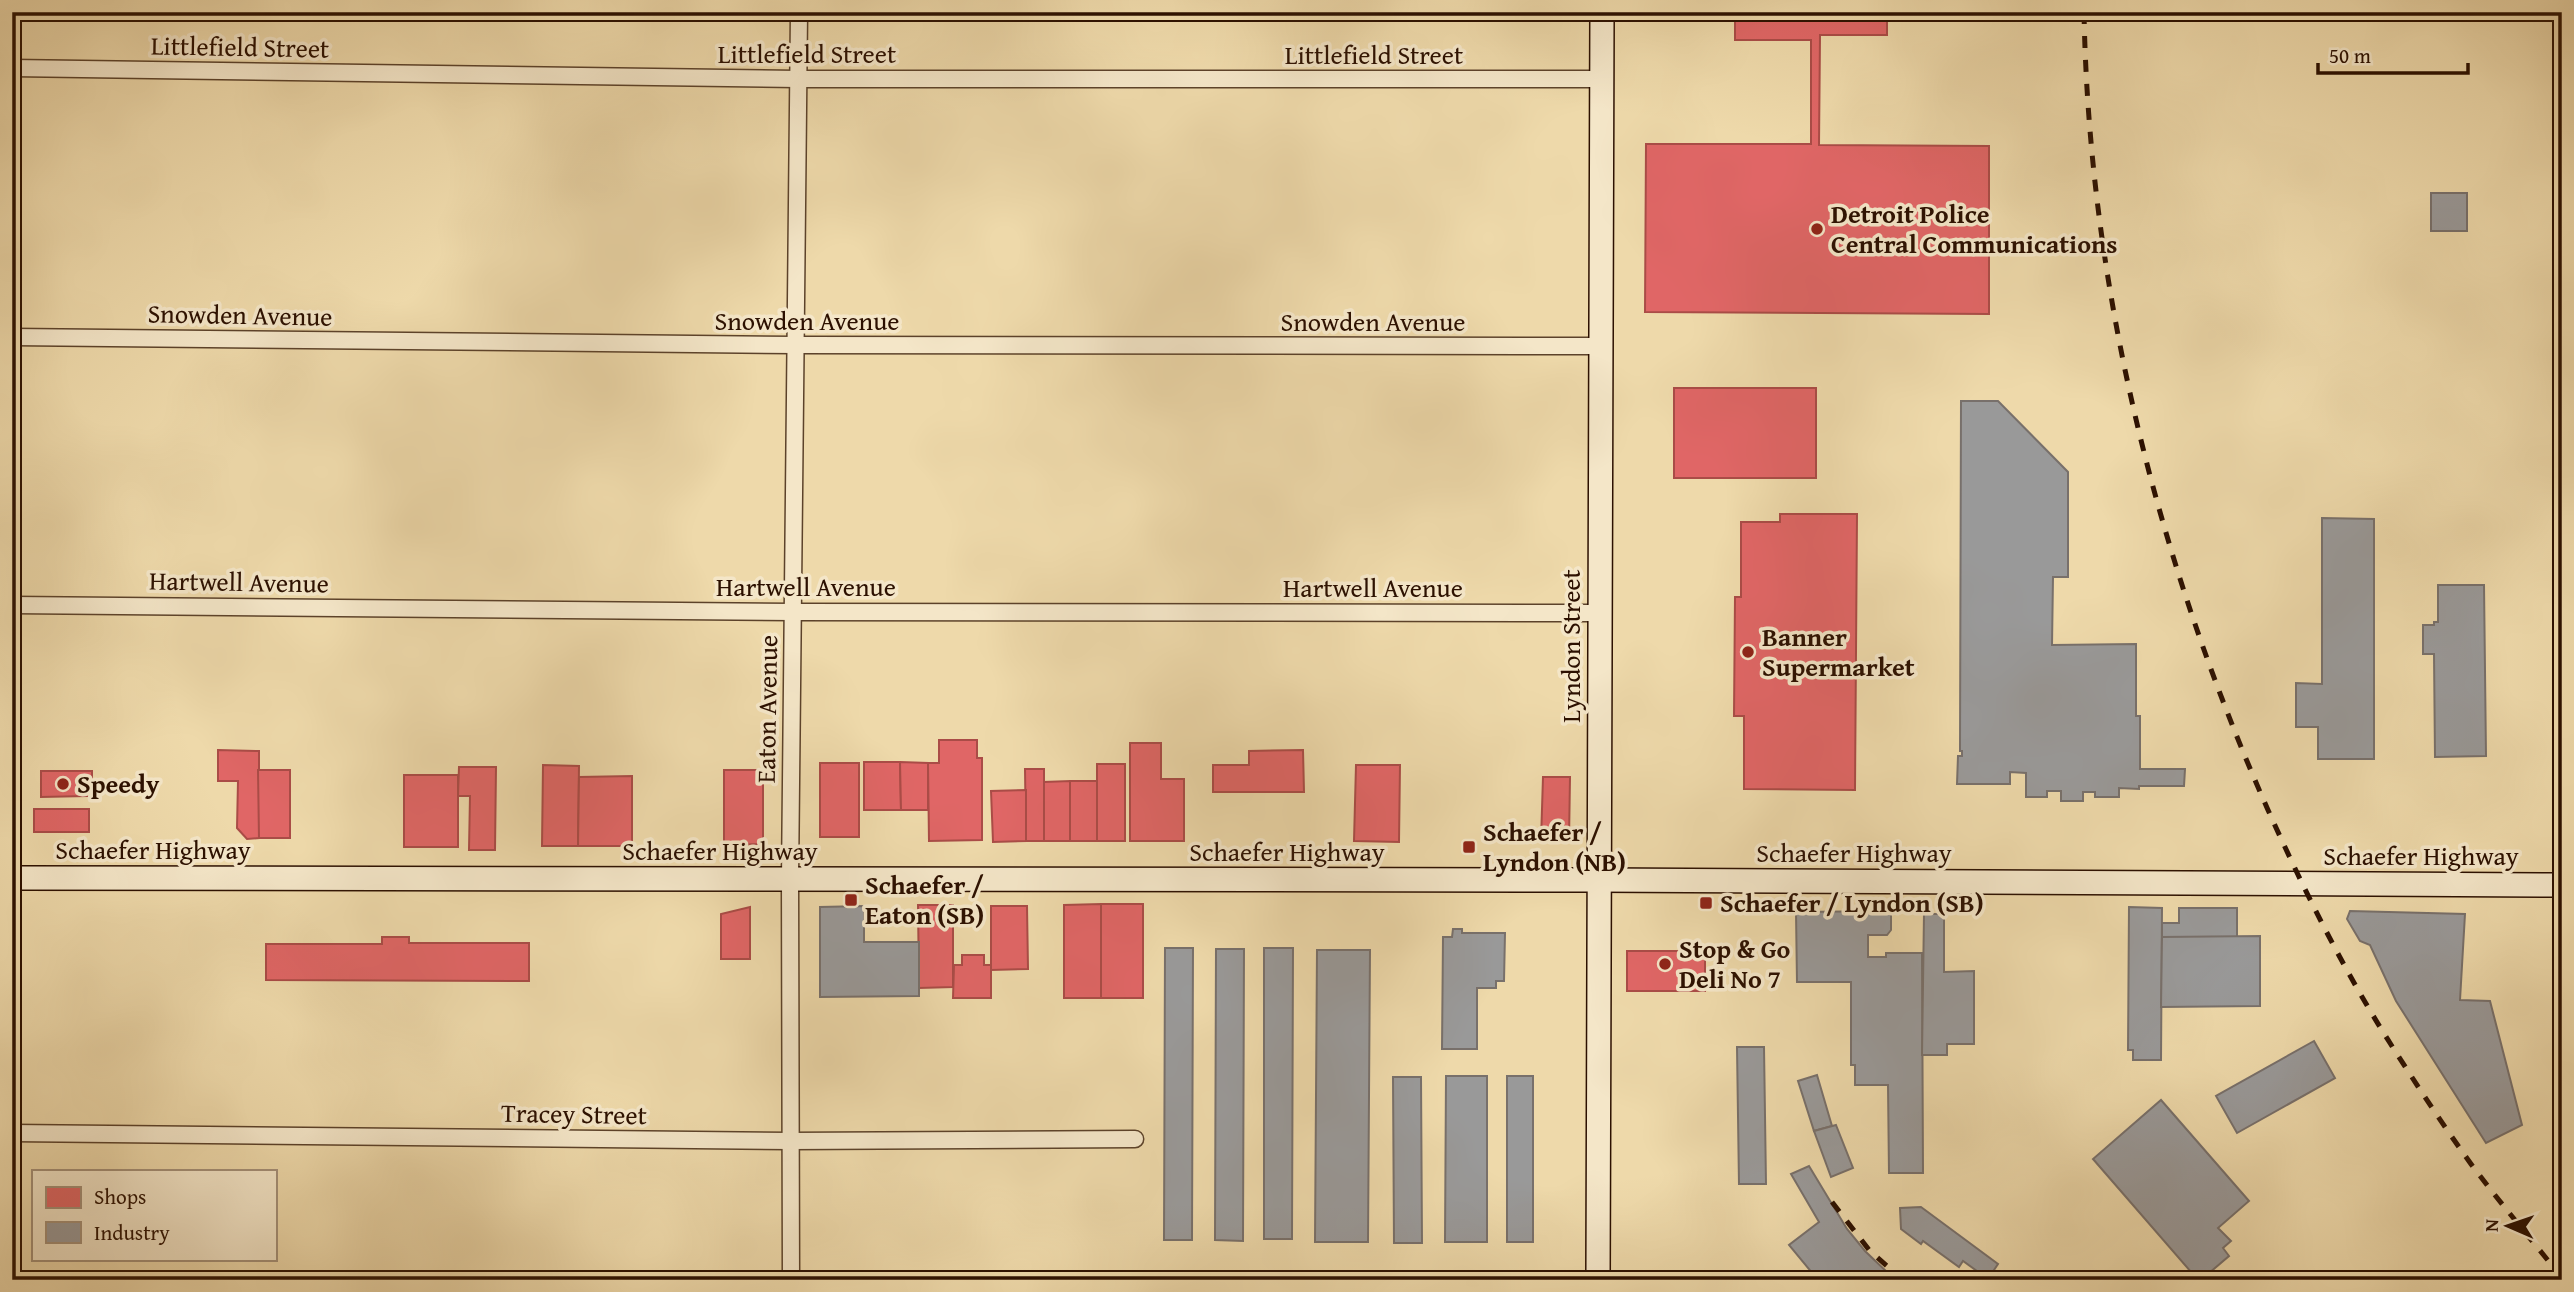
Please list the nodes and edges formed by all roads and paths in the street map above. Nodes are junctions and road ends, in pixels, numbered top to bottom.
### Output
1 (800, 12) edge
2 (1602, 12) edge
3 (12, 68) edge
4 (798, 79) junction
5 (1602, 79) junction
6 (12, 337) edge
7 (795, 345) junction
8 (1601, 346) junction
9 (12, 605) edge
10 (793, 612) junction
11 (1599, 613) junction
12 (12, 878) edge
13 (790, 879) junction
14 (1598, 880) junction
15 (2562, 885) edge
16 (12, 1133) edge
17 (1135, 1139) dead end
18 (790, 1141) junction
19 (790, 1280) edge
20 (1598, 1280) edge

1 - 4 street, Eaton Avenue
2 - 5 street, Lyndon Street
3 - 4 street, Littlefield Street
4 - 5 street, Littlefield Street
4 - 7 street, Eaton Avenue
5 - 8 street, Lyndon Street
6 - 7 street, Snowden Avenue
7 - 8 street, Snowden Avenue
7 - 10 street, Eaton Avenue
8 - 11 street, Lyndon Street
9 - 10 street, Hartwell Avenue
10 - 11 street, Hartwell Avenue
10 - 13 street, Eaton Avenue
11 - 14 street, Lyndon Street
12 - 13 street, Schaefer Highway
13 - 14 street, Schaefer Highway
13 - 18 street, Eaton Avenue
14 - 15 street, Schaefer Highway
14 - 20 street, Lyndon Street
16 - 18 street, Tracey Street
17 - 18 street, Tracey Street
18 - 19 street, Eaton Avenue

